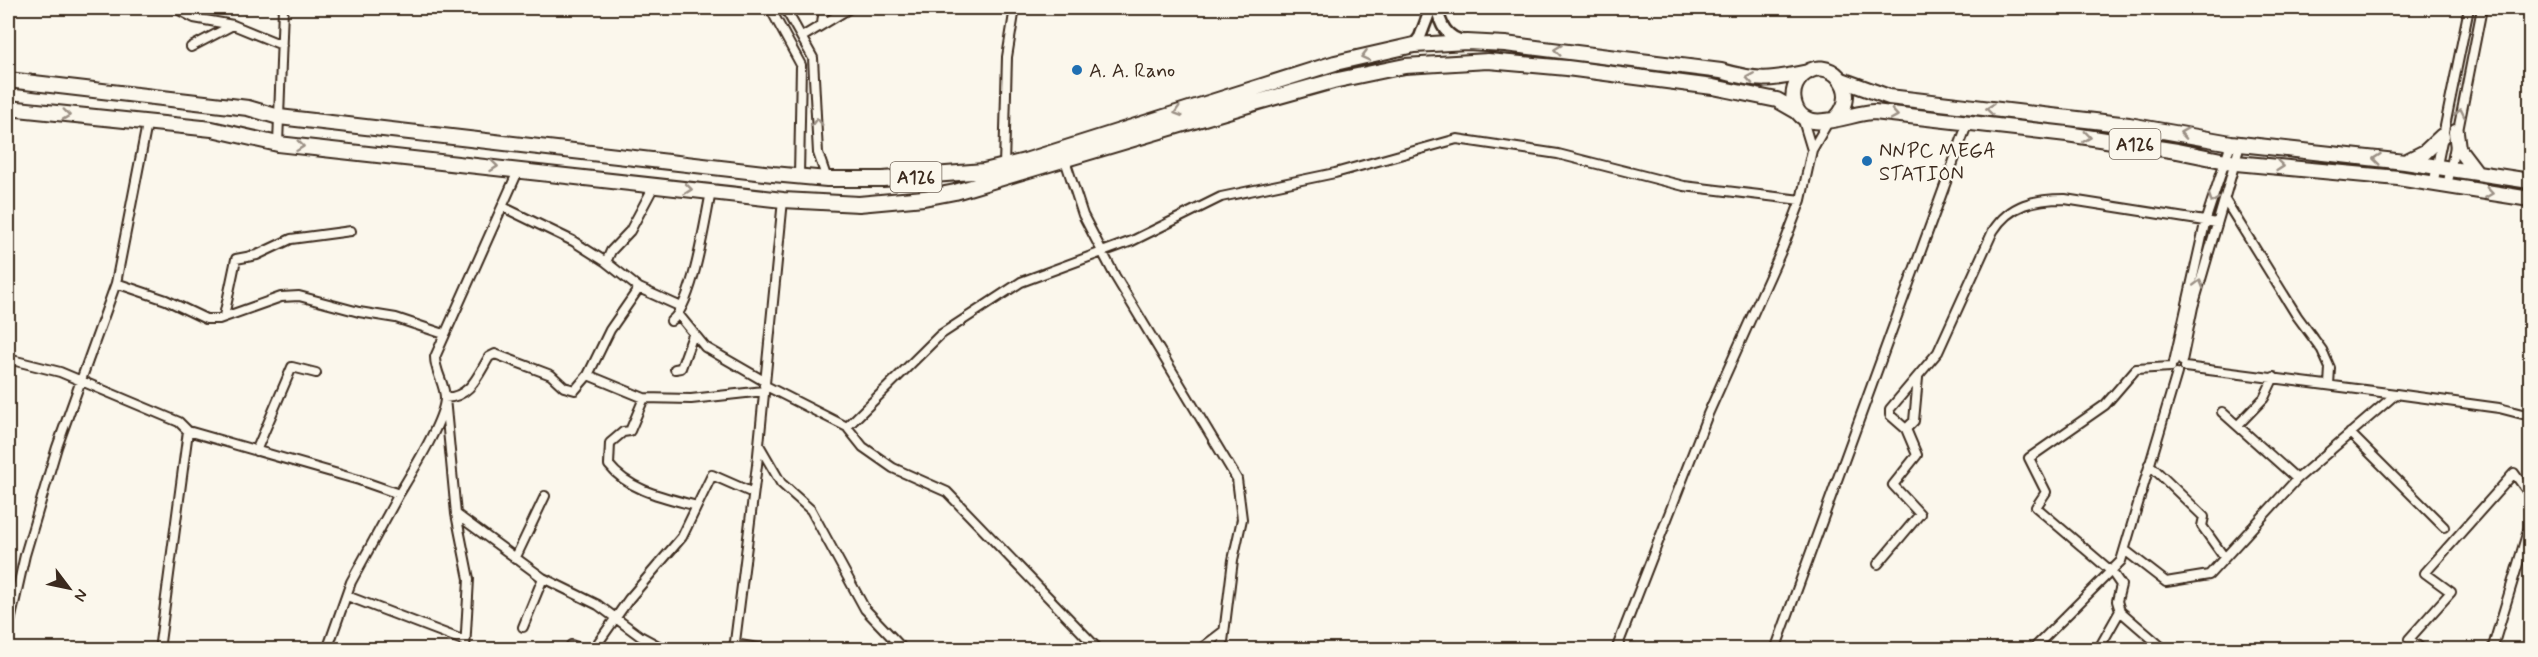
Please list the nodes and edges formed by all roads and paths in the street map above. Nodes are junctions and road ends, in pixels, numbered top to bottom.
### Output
1 (175, 8) edge
2 (283, 8) edge
3 (770, 8) edge
4 (785, 8) edge
5 (824, 8) edge
6 (850, 8) edge
7 (1016, 8) edge
8 (1431, 8) edge
9 (1437, 8) edge
10 (2469, 8) edge
11 (2482, 8) edge
12 (822, 24) junction
13 (233, 25) junction
14 (802, 37) junction
15 (1467, 42) junction
16 (282, 45) junction
17 (1414, 45) junction
18 (191, 48) dead end
19 (1808, 72) junction
20 (8, 80) edge
21 (1842, 80) junction
22 (8, 108) edge
23 (1800, 114) junction
24 (279, 117) junction
25 (1832, 120) junction
26 (1968, 122) junction
27 (147, 124) junction
28 (2456, 132) junction
29 (2442, 136) junction
30 (278, 144) junction
31 (2236, 144) junction
32 (1812, 150) junction
33 (1065, 160) junction
34 (2232, 162) junction
35 (2405, 162) junction
36 (1004, 166) junction
37 (2435, 167) junction
38 (519, 169) junction
39 (2449, 170) junction
40 (2477, 173) junction
41 (799, 176) junction
42 (827, 179) junction
43 (2530, 182) edge
44 (654, 186) junction
45 (2440, 186) junction
46 (711, 192) junction
47 (2530, 199) edge
48 (783, 200) junction
49 (2225, 200) junction
50 (1801, 201) junction
51 (503, 207) junction
52 (2206, 219) junction
53 (2217, 223) junction
54 (351, 231) dead end
55 (1103, 253) junction
56 (606, 262) junction
57 (116, 283) junction
58 (639, 288) junction
59 (679, 315) junction
60 (224, 316) junction
61 (671, 321) dead end
62 (444, 334) junction
63 (693, 334) junction
64 (8, 358) edge
65 (2178, 366) junction
66 (675, 369) dead end
67 (316, 373) dead end
68 (588, 375) junction
69 (2274, 377) junction
70 (1918, 378) junction
71 (81, 382) junction
72 (2329, 384) junction
73 (764, 386) junction
74 (2396, 394) junction
75 (445, 398) junction
76 (644, 398) junction
77 (2223, 412) dead end
78 (2530, 416) edge
79 (2238, 425) junction
80 (847, 427) junction
81 (1906, 429) junction
82 (188, 431) junction
83 (2350, 433) junction
84 (759, 445) junction
85 (256, 451) junction
86 (2149, 464) junction
87 (2297, 479) junction
88 (753, 493) junction
89 (399, 494) junction
90 (2530, 495) edge
91 (545, 496) dead end
92 (697, 506) junction
93 (456, 514) junction
94 (2530, 524) edge
95 (2444, 527) dead end
96 (2126, 551) junction
97 (2224, 557) junction
98 (515, 558) junction
99 (1878, 564) dead end
100 (2112, 572) junction
101 (543, 578) junction
102 (347, 596) junction
103 (2120, 611) junction
104 (618, 617) junction
105 (524, 627) dead end
106 (8, 631) edge
107 (1224, 631) junction
108 (465, 640) junction
109 (571, 645) dead end
110 (734, 646) edge
111 (1223, 648) edge
112 (159, 650) edge
113 (327, 650) edge
114 (465, 650) edge
115 (586, 650) edge
116 (593, 650) edge
117 (666, 650) edge
118 (770, 650) edge
119 (904, 650) edge
120 (1099, 650) edge
121 (1199, 650) edge
122 (1616, 650) edge
123 (1774, 650) edge
124 (2032, 650) edge
125 (2098, 650) edge
126 (2165, 650) edge
127 (2423, 650) edge
128 (2492, 650) edge

1 - 13 street
2 - 16 street
3 - 41 street
4 - 14 street
5 - 12 street
6 - 12 street
7 - 36 street
8 - 17 street
9 - 15 street
10 - 29 street
28 -> 11 street
12 - 14 street
13 - 16 street
13 - 18 street
42 -> 14 street
15 - 17 highway, A126
19 -> 15 highway, A126
16 - 24 street
17 -> 36 highway, A126
19 - 21 highway, A126
19 - 23 highway
20 - 24 highway, A126
21 - 25 highway
31 -> 21 highway, A126
22 -> 27 highway, A126
23 - 25 highway, A126
23 - 32 street
23 - 33 highway, A126
24 - 30 street
24 - 41 highway, A126
25 -> 26 highway, A126
25 - 32 street
26 -> 34 highway, A126
26 - 123 street
27 - 30 highway, A126
27 - 57 street
28 - 39 street
28 - 40 highway
29 - 35 highway
29 - 37 street
30 -> 38 highway, A126
31 - 34 street
35 -> 31 highway, A126
32 - 50 street
33 - 48 highway, A126
33 - 55 street
34 -> 45 highway, A126
34 - 49 street
34 -> 52 street
35 - 37 highway, A126
36 - 42 highway, A126
37 - 39 highway, A126
37 - 45 street
38 - 44 highway, A126
38 - 51 street
39 - 40 highway, A126
39 - 45 street
40 - 43 highway, A126
41 - 42 highway, A126
44 -> 46 highway, A126
44 - 56 street
45 -> 47 highway, A126
46 - 48 highway, A126
46 - 59 street
48 - 73 street
49 - 53 street
49 - 72 street
50 - 55 street
50 - 122 street
51 - 56 street
51 - 62 street
52 - 53 street
52 - 65 street
52 - 70 street
65 -> 53 street
54 - 60 street
55 - 80 street
55 - 107 street
56 - 58 street
57 - 60 street
57 - 71 street
58 - 59 street
58 - 68 street
59 - 61 street
59 - 63 street
60 - 62 street
62 - 75 street
63 - 66 street
63 - 73 street
64 - 71 street
65 - 69 street
65 - 86 street
65 - 100 street
67 - 85 street
68 - 75 street
68 - 76 street
69 - 72 street
69 - 79 street
70 - 81 street
70 - 81 street
71 - 82 street
71 - 106 street
72 - 74 street
73 - 76 street
73 - 80 street
73 - 84 street
74 - 78 street
74 - 83 street
75 - 89 street
75 - 93 street
76 - 92 street
77 - 79 street
79 - 87 street
80 - 120 street
81 - 99 street
82 - 85 street
82 - 112 street
83 - 87 street
83 - 95 street
84 - 88 street
84 - 119 street
85 - 89 street
86 - 96 street
86 - 97 street
87 - 97 street
88 - 92 street
88 - 110 street
89 - 102 street
90 - 127 street
91 - 98 street
92 - 104 street
93 - 98 street
93 - 108 street
94 - 128 street
96 - 97 street
96 - 100 street
98 - 101 street
100 - 103 street
100 - 124 street
101 - 104 street
101 - 105 street
102 - 108 street
102 - 113 street
103 - 125 street
103 - 126 street
104 - 116 street
104 - 117 street
107 - 111 street
107 - 121 street
108 - 114 street
109 - 115 street
110 - 118 street

